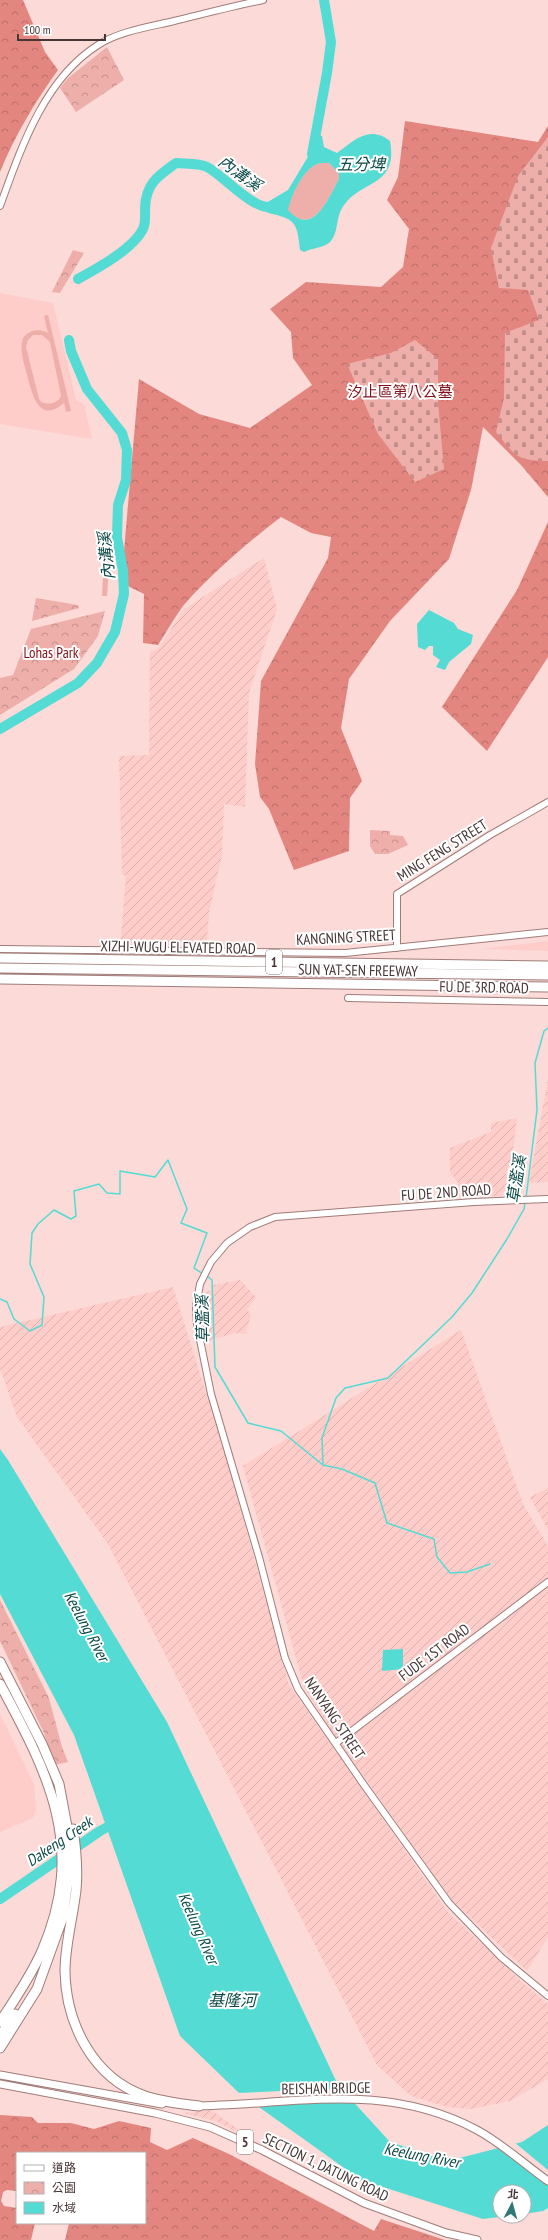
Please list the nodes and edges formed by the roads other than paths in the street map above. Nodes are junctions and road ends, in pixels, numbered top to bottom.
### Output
1 (263, 0) edge
2 (0, 206) edge
3 (548, 802) edge
4 (548, 932) edge
5 (397, 948) junction
6 (0, 950) edge
7 (0, 958) edge
8 (548, 966) edge
9 (0, 968) edge
10 (548, 975) edge
11 (0, 980) edge
12 (548, 987) edge
13 (348, 998) dead end
14 (548, 1002) edge
15 (548, 1199) edge
16 (548, 1582) edge
17 (1, 1666) edge
18 (0, 1684) edge
19 (336, 1743) junction
20 (62, 1794) junction
21 (50, 1953) junction
22 (548, 1996) edge
23 (0, 2022) edge
24 (0, 2036) edge
25 (0, 2048) edge
26 (0, 2075) edge
27 (0, 2084) edge
28 (199, 2106) junction
29 (548, 2181) edge
30 (477, 2240) edge

1 - 2 street
3 - 5 street, MING FENG STREET
4 - 5 street, KANGNING STREET
5 - 6 street, KANGNING STREET
7 - 8 highway, XIZHI-WUGU ELEVATED ROAD / 1
9 - 10 highway, SUN YAT-SEN FREEWAY / 1
11 - 12 highway, SUN YAT-SEN FREEWAY / 1
13 - 14 street, FU DE 3RD ROAD
15 - 19 street, NANYANG STREET
16 - 19 street, FUDE 1ST ROAD
17 - 20 highway
18 - 23 highway
19 - 22 street, NANYANG STREET
20 - 21 highway
20 - 28 highway
21 - 24 highway
21 - 25 highway
26 - 28 main road, BEISHAN BRIDGE
27 - 30 main road, SECTION 1, DATUNG ROAD / 5
28 - 29 main road, BEISHAN BRIDGE

